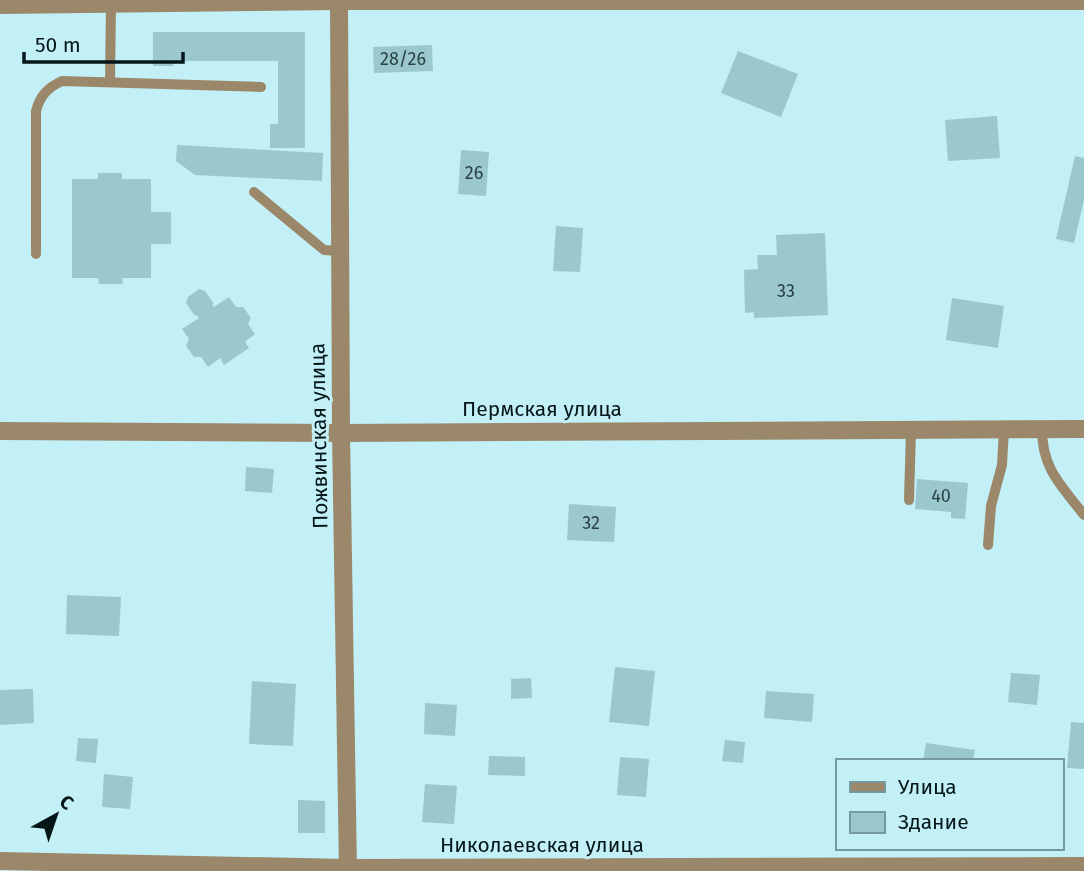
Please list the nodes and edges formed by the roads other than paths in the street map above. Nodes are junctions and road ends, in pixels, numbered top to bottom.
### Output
1 (339, 0) edge
2 (1084, 1) edge
3 (111, 3) junction
4 (0, 5) edge
5 (110, 82) junction
6 (261, 87) dead end
7 (254, 192) dead end
8 (340, 251) junction
9 (36, 254) dead end
10 (1004, 429) junction
11 (1042, 429) junction
12 (1084, 429) edge
13 (911, 430) junction
14 (0, 431) edge
15 (341, 433) junction
16 (909, 500) dead end
17 (1084, 516) edge
18 (988, 545) dead end
19 (0, 861) edge
20 (1084, 866) edge
21 (348, 869) edge
22 (556, 869) edge
23 (709, 869) edge

1 - 2 street
1 - 3 street
1 - 8 street, Пожвинская улица
3 - 4 street
3 - 5 lane
5 - 6 lane
5 - 9 lane
7 - 8 lane
8 - 15 street, Пожвинская улица
10 - 11 street, Пермская улица
10 - 13 street, Пермская улица
10 - 18 lane
11 - 12 street, Пермская улица
11 - 17 lane
13 - 15 street, Пермская улица
13 - 16 lane
14 - 15 street, Пермская улица
15 - 21 street, Пожвинская улица
19 - 21 street, Николаевская улица
20 - 23 street, Николаевская улица
21 - 22 street, Николаевская улица
22 - 23 street, Николаевская улица

